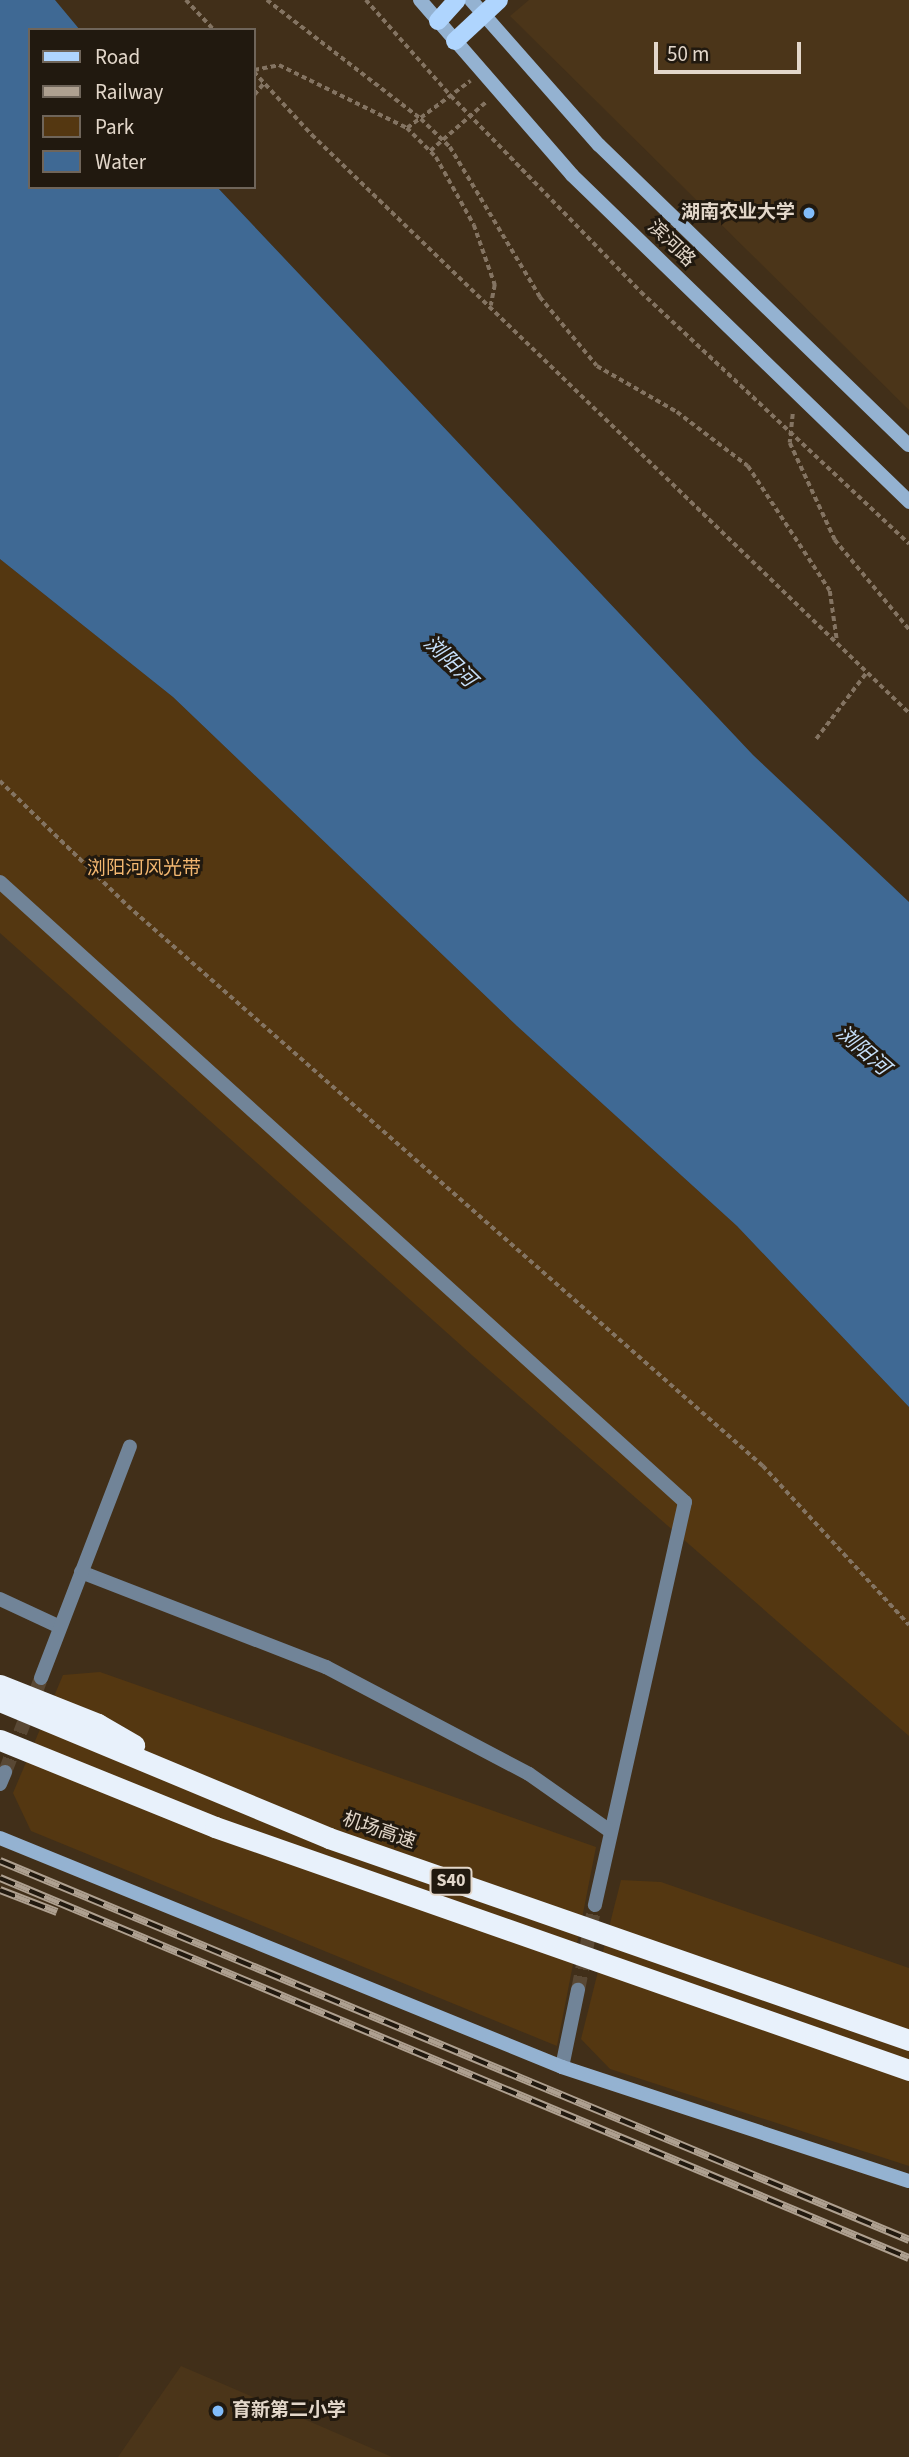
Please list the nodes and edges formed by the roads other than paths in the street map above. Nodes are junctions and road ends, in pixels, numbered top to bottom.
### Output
1 (420, 0) edge
2 (457, 0) edge
3 (471, 0) edge
4 (499, 0) edge
5 (484, 14) junction
6 (438, 21) junction
7 (455, 41) junction
8 (909, 445) edge
9 (909, 502) edge
10 (0, 882) edge
11 (130, 1446) dead end
12 (81, 1572) junction
13 (0, 1599) edge
14 (60, 1627) junction
15 (41, 1678) tunnel mouth
16 (0, 1685) edge
17 (0, 1701) edge
18 (0, 1740) edge
19 (215, 1791) junction
20 (610, 1831) junction
21 (0, 1839) edge
22 (595, 1905) tunnel mouth
23 (578, 1990) tunnel mouth
24 (909, 2040) edge
25 (562, 2067) junction
26 (909, 2070) edge
27 (909, 2181) edge

1 - 6 main road, 滨河路
2 - 6 main road
3 - 5 main road, 滨河路
4 - 5 main road
5 - 7 main road
5 - 8 main road, 滨河路
6 - 7 main road, 滨河路
7 - 9 main road, 滨河路
10 - 20 street
11 - 12 street
12 - 14 street
12 - 20 street
13 - 14 street
14 - 15 street
16 - 19 highway
17 - 19 highway, 机场高速 / S40
18 - 26 highway, S40
19 - 24 highway, 机场高速 / S40
20 - 22 street
21 - 25 main road
23 - 25 street
25 - 27 main road

